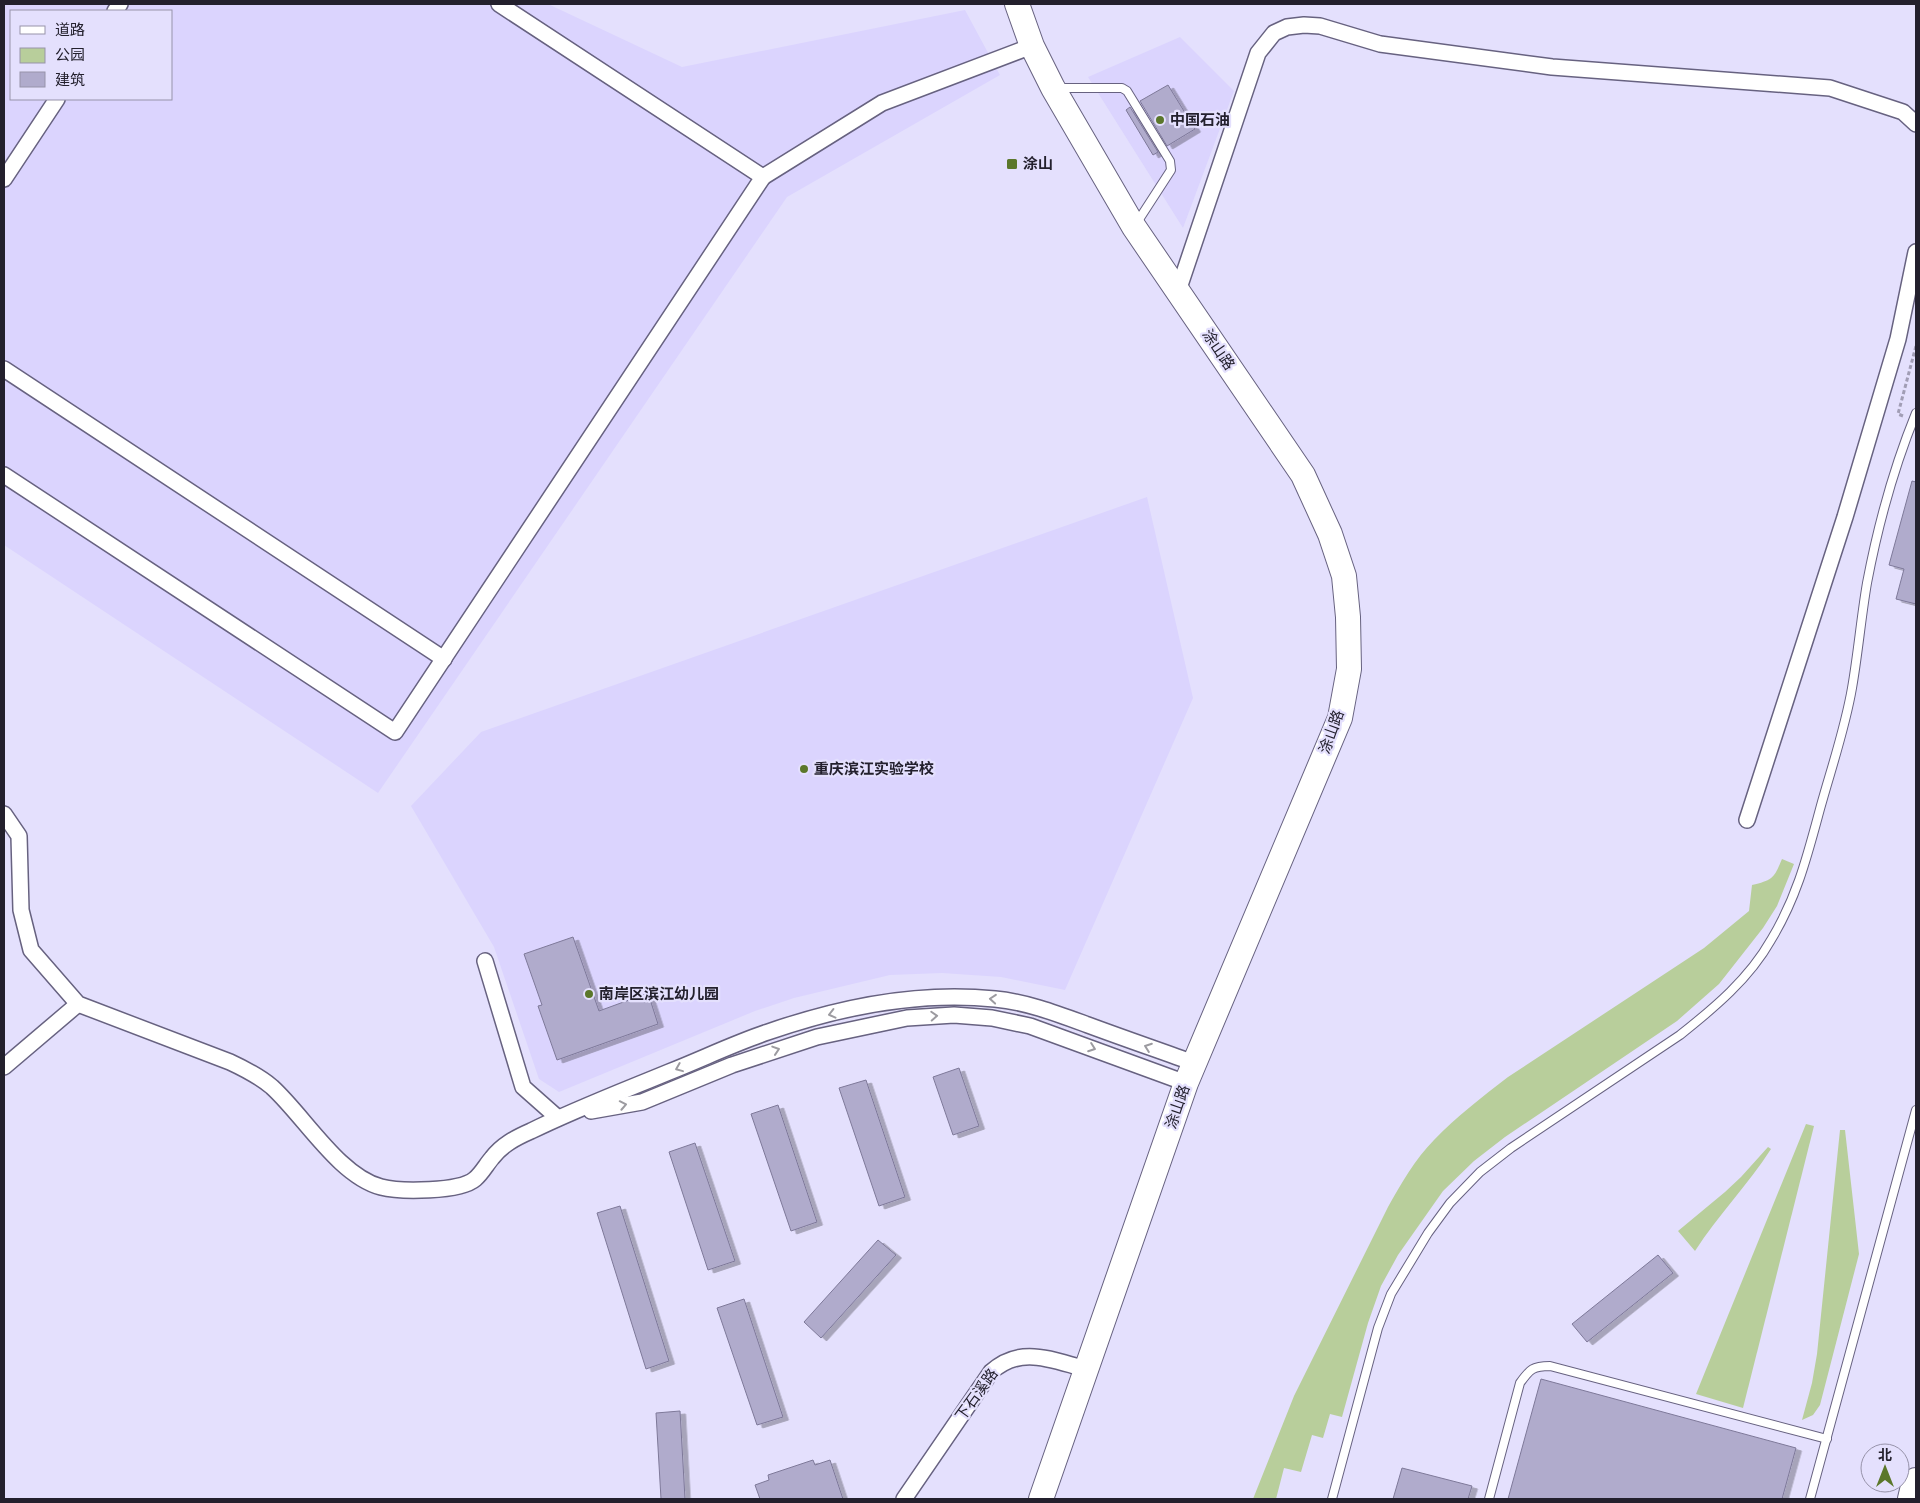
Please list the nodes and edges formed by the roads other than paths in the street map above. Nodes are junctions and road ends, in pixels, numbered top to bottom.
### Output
1 (499, 4) edge
2 (1017, 4) edge
3 (1032, 46) junction
4 (1053, 88) junction
5 (56, 100) edge
6 (1916, 124) edge
7 (763, 177) junction
8 (4, 179) edge
9 (1134, 227) junction
10 (1916, 252) edge
11 (1178, 291) junction
12 (4, 369) edge
13 (1916, 413) edge
14 (4, 475) edge
15 (444, 659) junction
16 (4, 814) edge
17 (1748, 820) dead end
18 (485, 961) dead end
19 (78, 1004) junction
20 (4, 1067) edge
21 (1190, 1073) junction
22 (1916, 1110) edge
23 (558, 1118) junction
24 (1086, 1369) junction
25 (1827, 1440) junction
26 (1916, 1482) edge
27 (904, 1499) edge
28 (1040, 1499) edge
29 (1332, 1499) edge
30 (1489, 1499) edge
31 (1810, 1499) edge
32 (1912, 1499) edge

1 - 7 street
2 - 3 main road, 涂山路
3 - 4 main road, 涂山路
3 - 7 street
4 - 9 main road, 涂山路
4 - 9 lane
5 - 8 street
6 - 11 street
7 - 15 street
9 - 11 main road, 涂山路
10 - 17 street
11 - 21 main road, 涂山路
12 - 15 street
13 - 29 lane
14 - 15 street
16 - 19 street
18 - 23 street
19 - 20 street
19 - 23 street
23 -> 21 street
21 -> 23 street
21 - 24 main road, 涂山路
22 - 25 lane
24 - 27 street, 下石溪路
24 - 28 main road, 涂山路
25 - 30 lane
25 - 31 lane
26 - 32 highway

